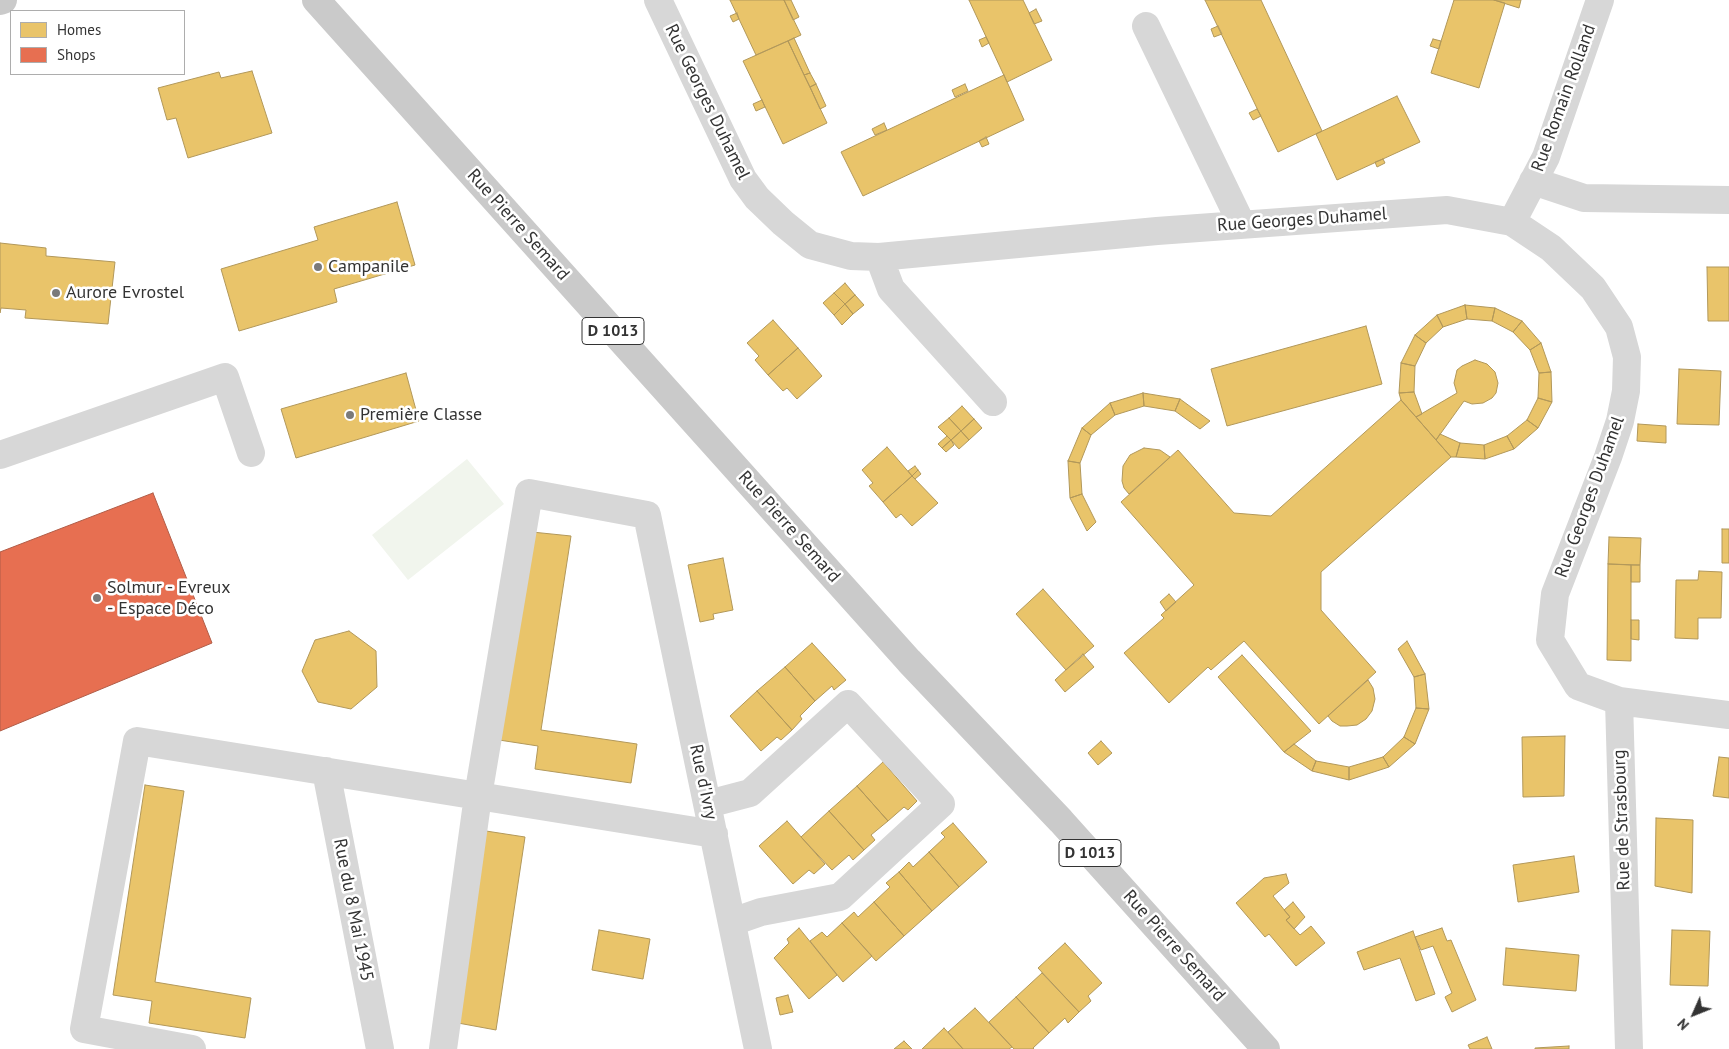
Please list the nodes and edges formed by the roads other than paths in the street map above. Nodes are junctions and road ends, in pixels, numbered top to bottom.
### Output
1 (316, 0) edge
2 (658, 0) edge
3 (1600, 0) edge
4 (1146, 26) dead end
5 (1533, 181) junction
6 (1729, 200) edge
7 (1512, 222) junction
8 (1242, 225) junction
9 (879, 256) junction
10 (993, 402) dead end
11 (251, 453) dead end
12 (0, 455) edge
13 (1619, 701) junction
14 (1729, 715) edge
15 (326, 771) junction
16 (478, 796) junction
17 (708, 804) junction
18 (714, 834) junction
19 (732, 922) junction
20 (192, 1049) edge
21 (380, 1049) edge
22 (443, 1049) edge
23 (758, 1049) edge
24 (1266, 1049) edge
25 (1629, 1049) edge

1 - 24 main road, Rue Pierre Semard / D 1013
2 - 9 street, Rue Georges Duhamel
3 - 5 street, Rue Romain Rolland
4 - 8 street
5 - 6 street
5 - 7 street, Rue Romain Rolland
7 - 8 street, Rue Georges Duhamel
7 - 13 street, Rue Georges Duhamel
8 - 9 street, Rue Georges Duhamel
9 - 10 street
11 - 12 street
13 - 14 street
13 - 25 street, Rue de Strasbourg
15 - 16 street
15 - 20 street
15 - 21 street, Rue du 8 Mai 1945
16 - 17 street, Rue d'Ivry
16 - 18 street
16 - 22 street
17 - 18 street, Rue d'Ivry
17 - 19 street
18 - 19 street, Rue d'Ivry
19 - 23 street, Rue d'Ivry

